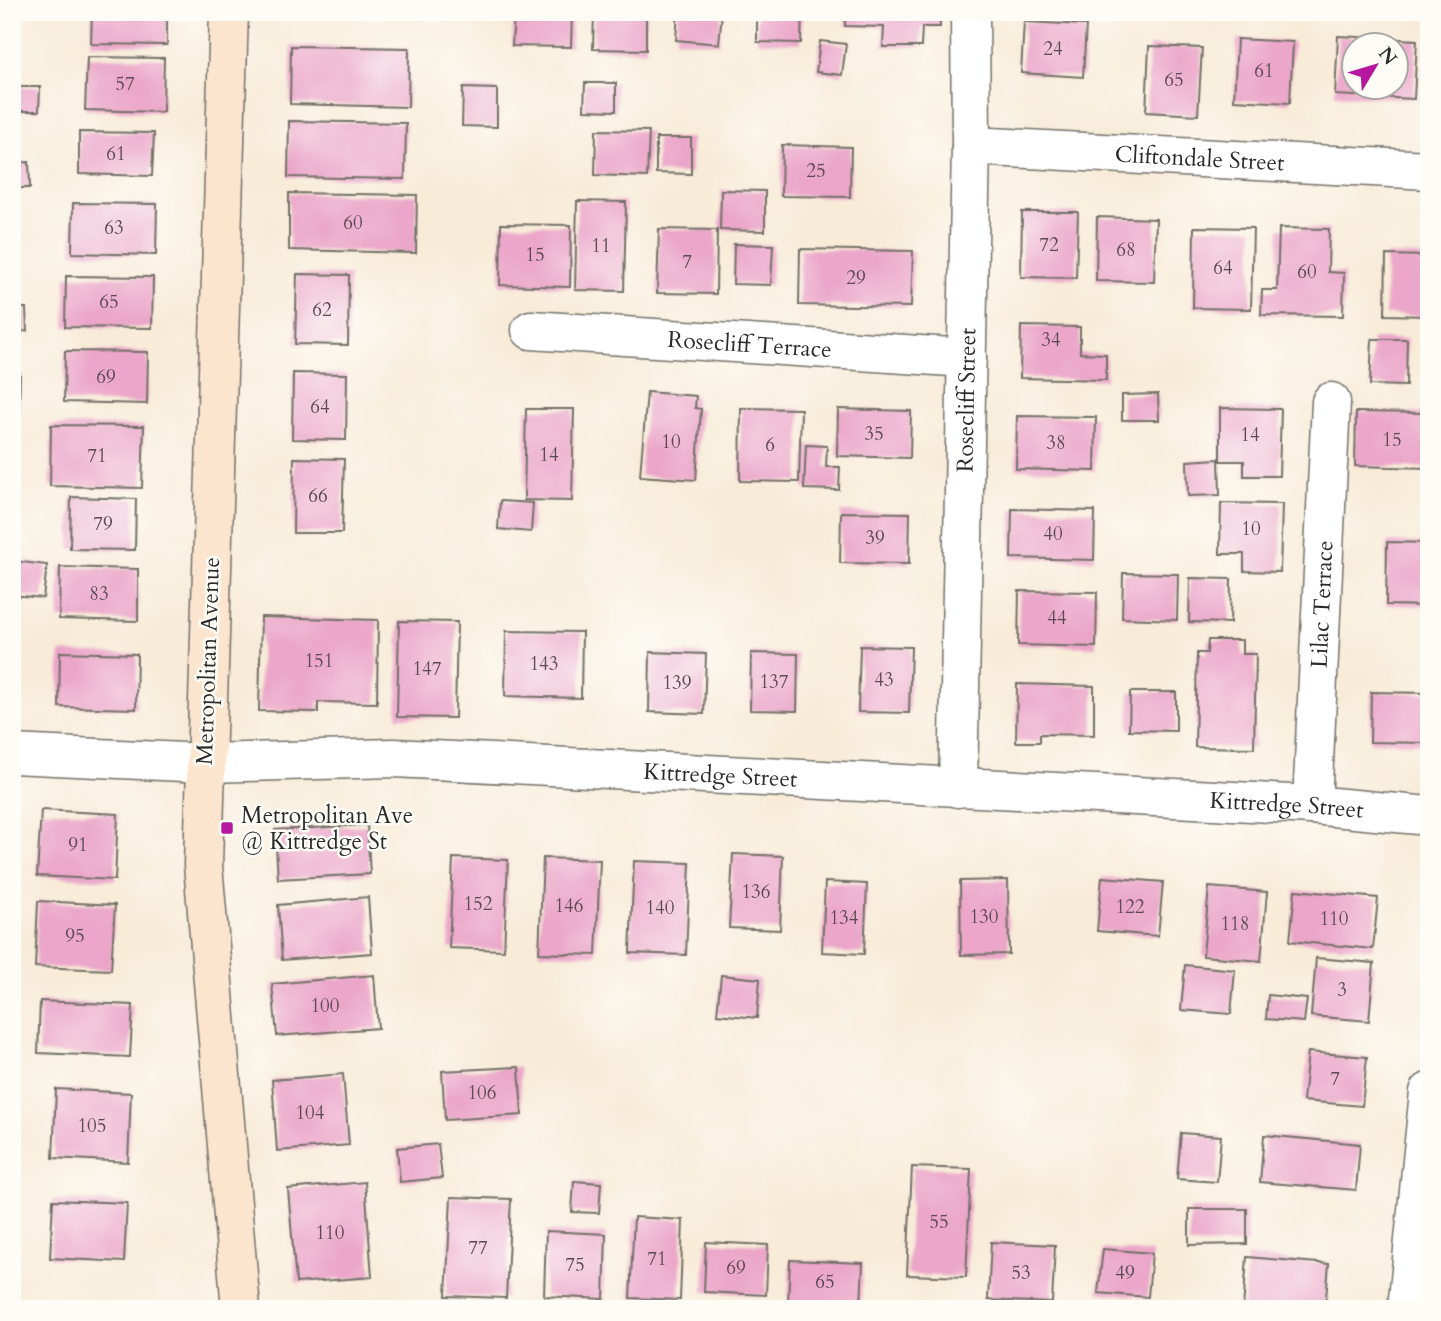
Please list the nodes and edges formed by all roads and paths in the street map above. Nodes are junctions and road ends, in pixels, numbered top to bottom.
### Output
1 (229, 12) edge
2 (970, 12) edge
3 (971, 146) junction
4 (1429, 170) edge
5 (531, 330) dead end
6 (967, 358) junction
7 (1331, 402) dead end
8 (12, 754) edge
9 (205, 763) junction
10 (958, 788) junction
11 (1312, 806) junction
12 (1429, 816) edge
13 (1429, 1092) edge
14 (241, 1309) edge
15 (1407, 1309) edge

1 - 9 street, Metropolitan Avenue
2 - 3 street, Rosecliff Street
3 - 4 street, Cliftondale Street
3 - 6 street, Rosecliff Street
5 - 6 street, Rosecliff Terrace
6 - 10 street, Rosecliff Street
7 - 11 street, Lilac Terrace
8 - 9 street, Kittredge Street
9 - 10 street, Kittredge Street
9 - 14 street, Metropolitan Avenue
10 - 11 street, Kittredge Street
11 - 12 street, Kittredge Street
13 - 15 street

